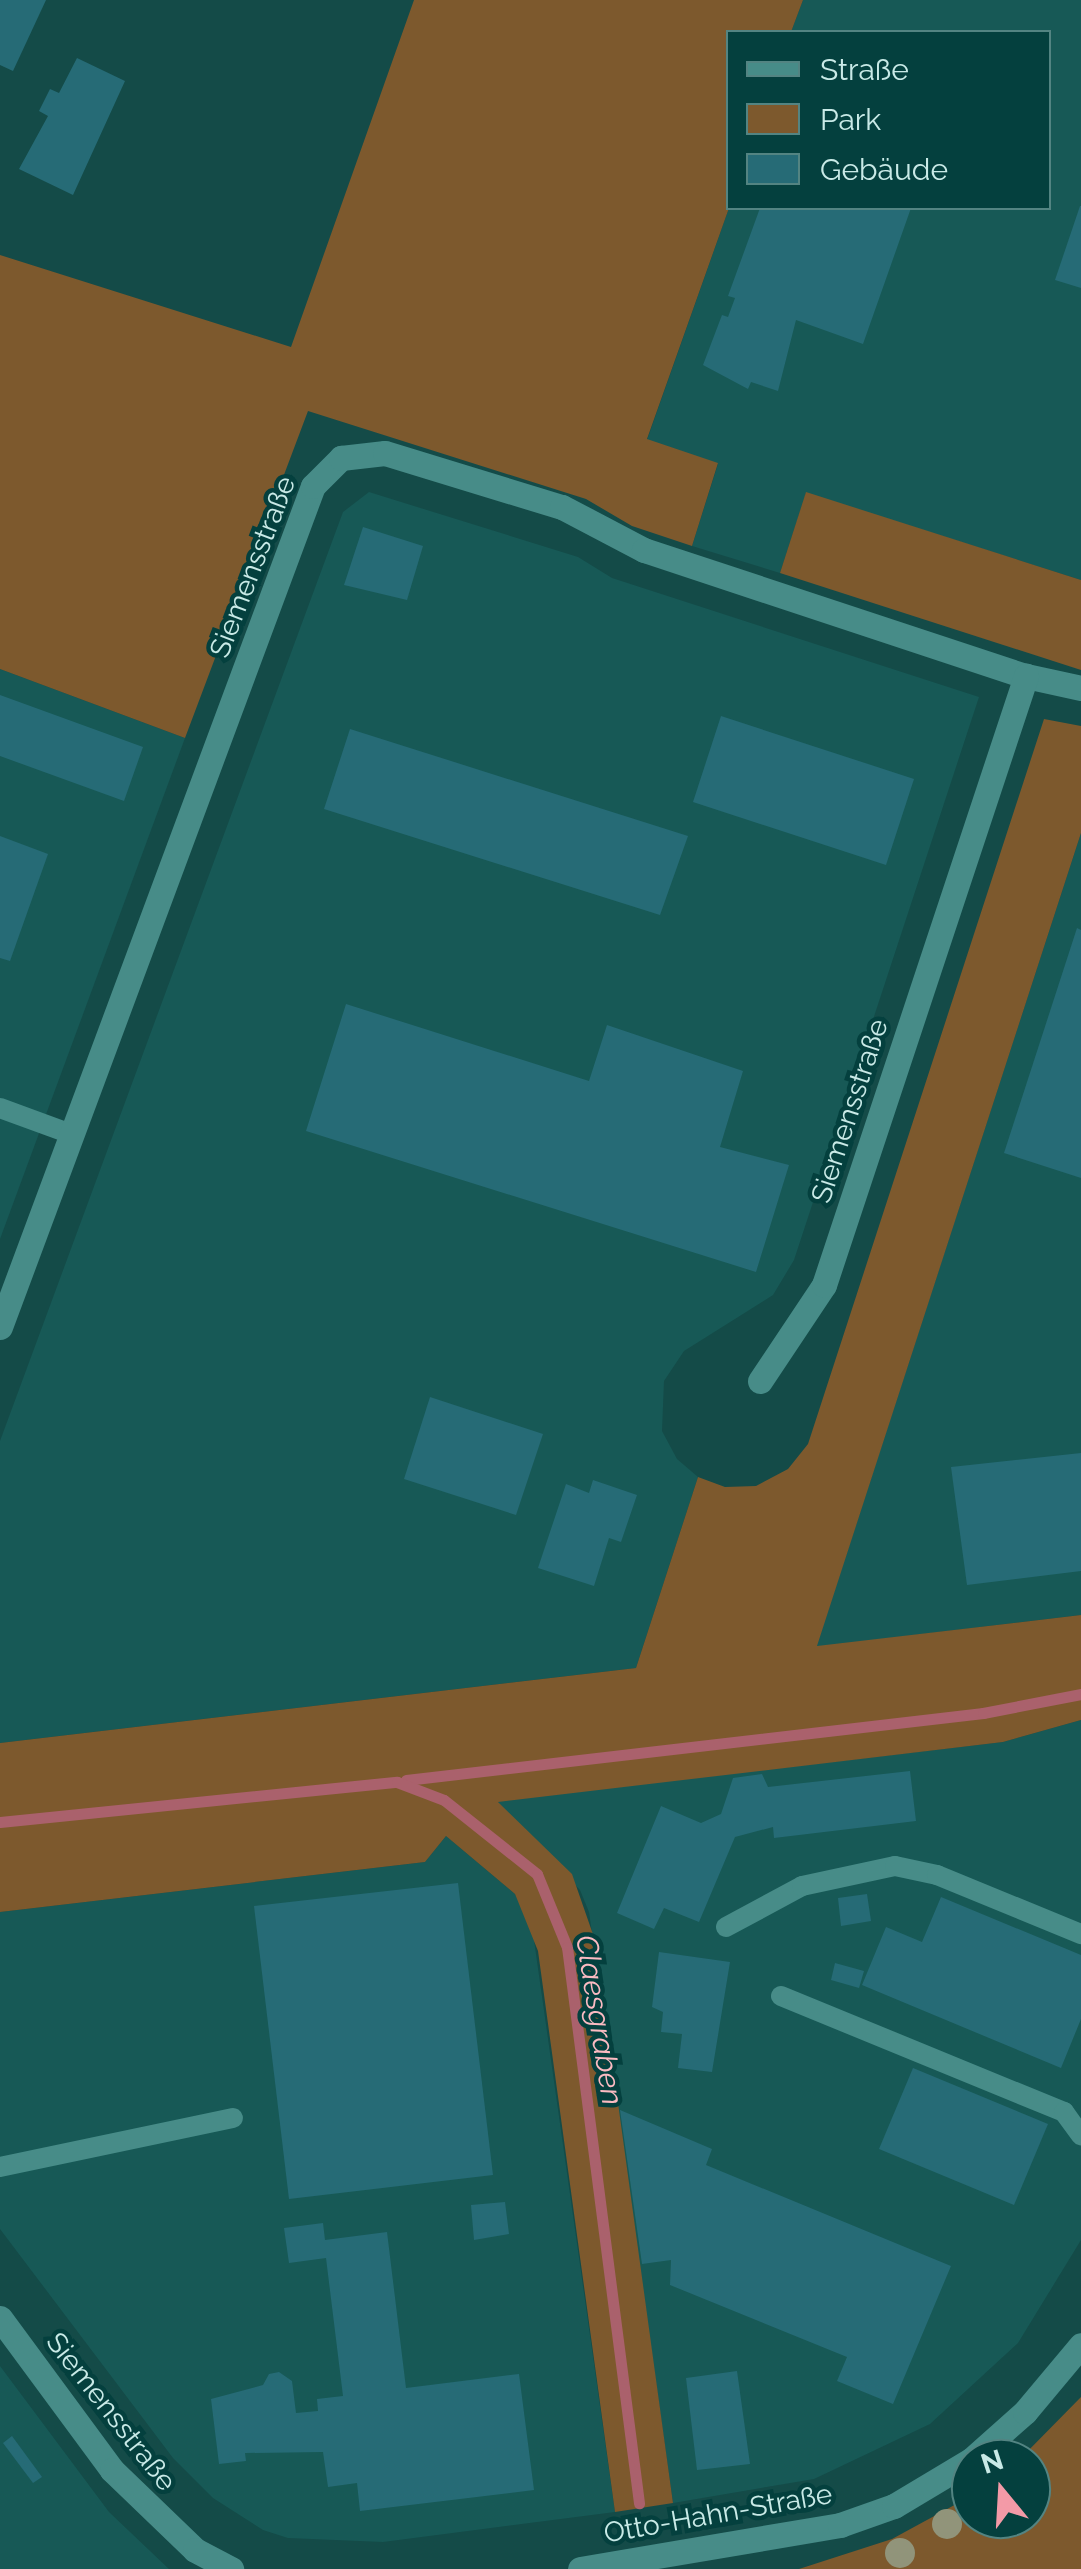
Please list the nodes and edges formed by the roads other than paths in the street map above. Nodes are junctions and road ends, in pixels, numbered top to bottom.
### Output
1 (1026, 676) junction
2 (1081, 688) edge
3 (0, 1108) edge
4 (71, 1134) junction
5 (0, 1327) edge
6 (760, 1381) dead end
7 (726, 1927) dead end
8 (1081, 1934) edge
9 (781, 1996) dead end
10 (233, 2118) dead end
11 (1081, 2136) edge
12 (0, 2168) edge
13 (0, 2318) edge
14 (1081, 2345) edge
15 (995, 2439) edge
16 (951, 2472) edge
17 (231, 2569) edge
18 (580, 2569) edge

1 - 2 street, Siemensstraße
1 - 4 street, Siemensstraße
1 - 6 street, Siemensstraße
3 - 4 lane
4 - 5 street, Siemensstraße
7 - 8 lane
9 - 11 lane
10 - 12 lane
13 - 17 street, Siemensstraße
14 - 15 street, Otto-Hahn-Straße
16 - 18 street, Otto-Hahn-Straße

